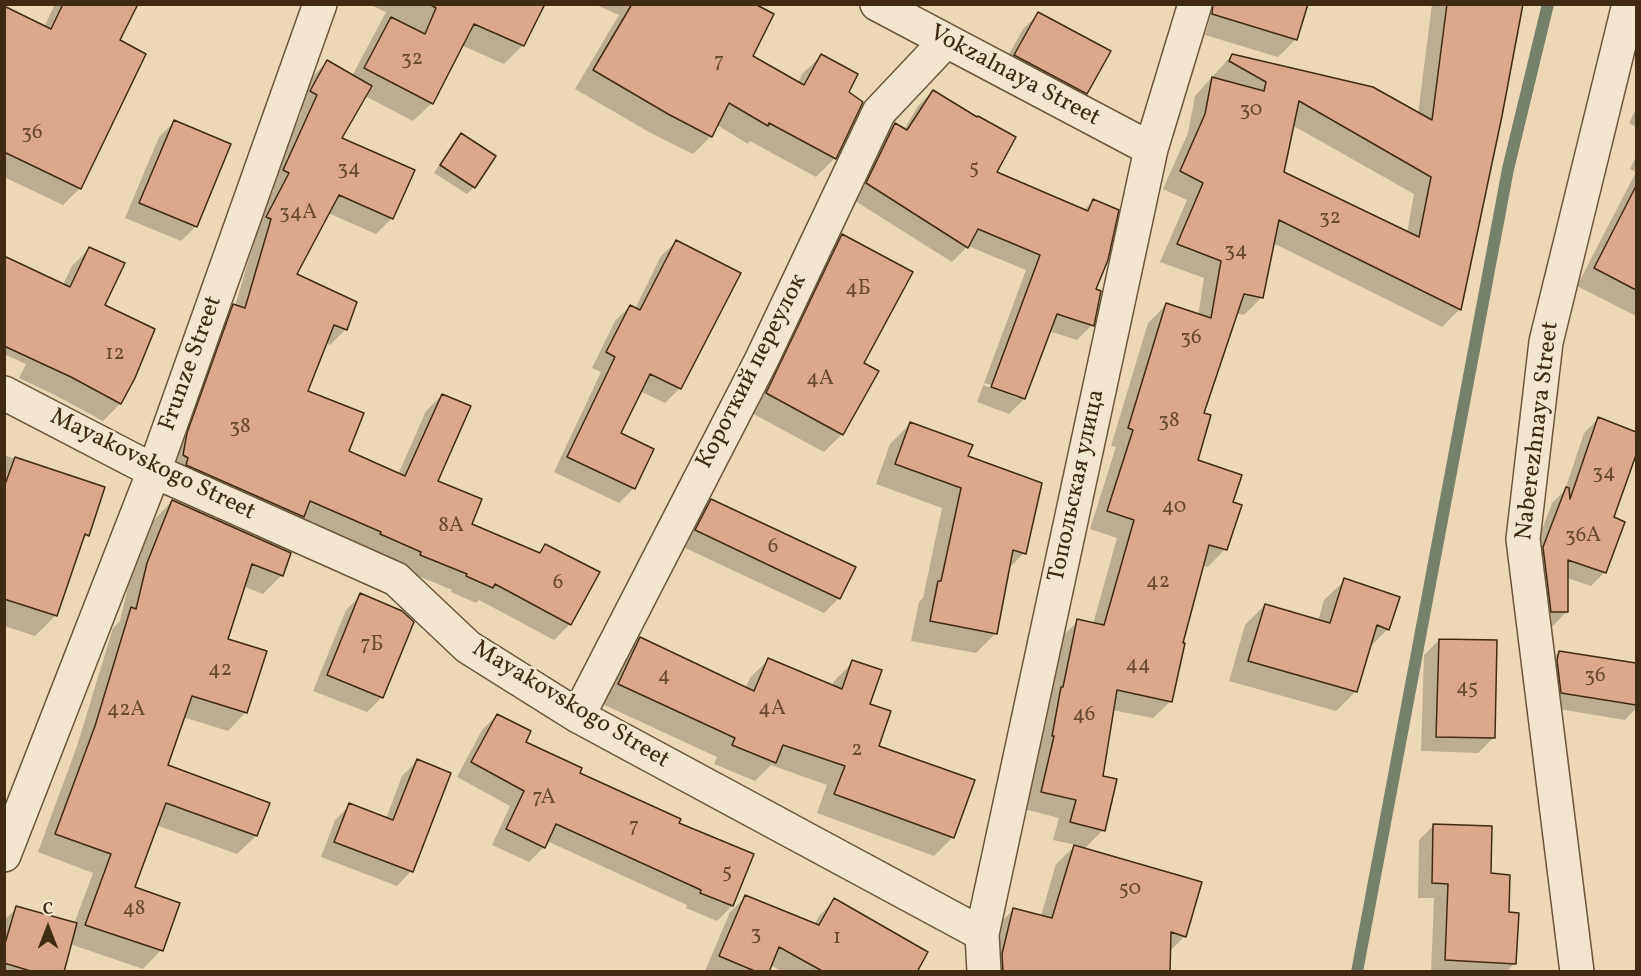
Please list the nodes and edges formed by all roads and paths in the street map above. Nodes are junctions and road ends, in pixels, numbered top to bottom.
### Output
1 (320, 4) edge
2 (877, 4) edge
3 (1195, 4) edge
4 (1629, 4) edge
5 (946, 41) junction
6 (1151, 149) junction
7 (4, 393) edge
8 (154, 471) junction
9 (578, 716) junction
10 (4, 855) edge
11 (982, 934) junction
12 (984, 972) edge
13 (1576, 972) edge

1 - 8 street, Frunze Street
2 - 5 street, Vokzalnaya Street
3 - 6 street, Топольская улица
4 - 13 street, Naberezhnaya Street
5 - 6 street, Vokzalnaya Street
5 - 9 street, Короткий переулок
6 - 11 street, Топольская улица
7 - 8 street, Mayakovskogo Street
8 - 9 street, Mayakovskogo Street
8 - 10 street, Frunze Street
9 - 11 street, Mayakovskogo Street
11 - 12 street, Топольская улица

